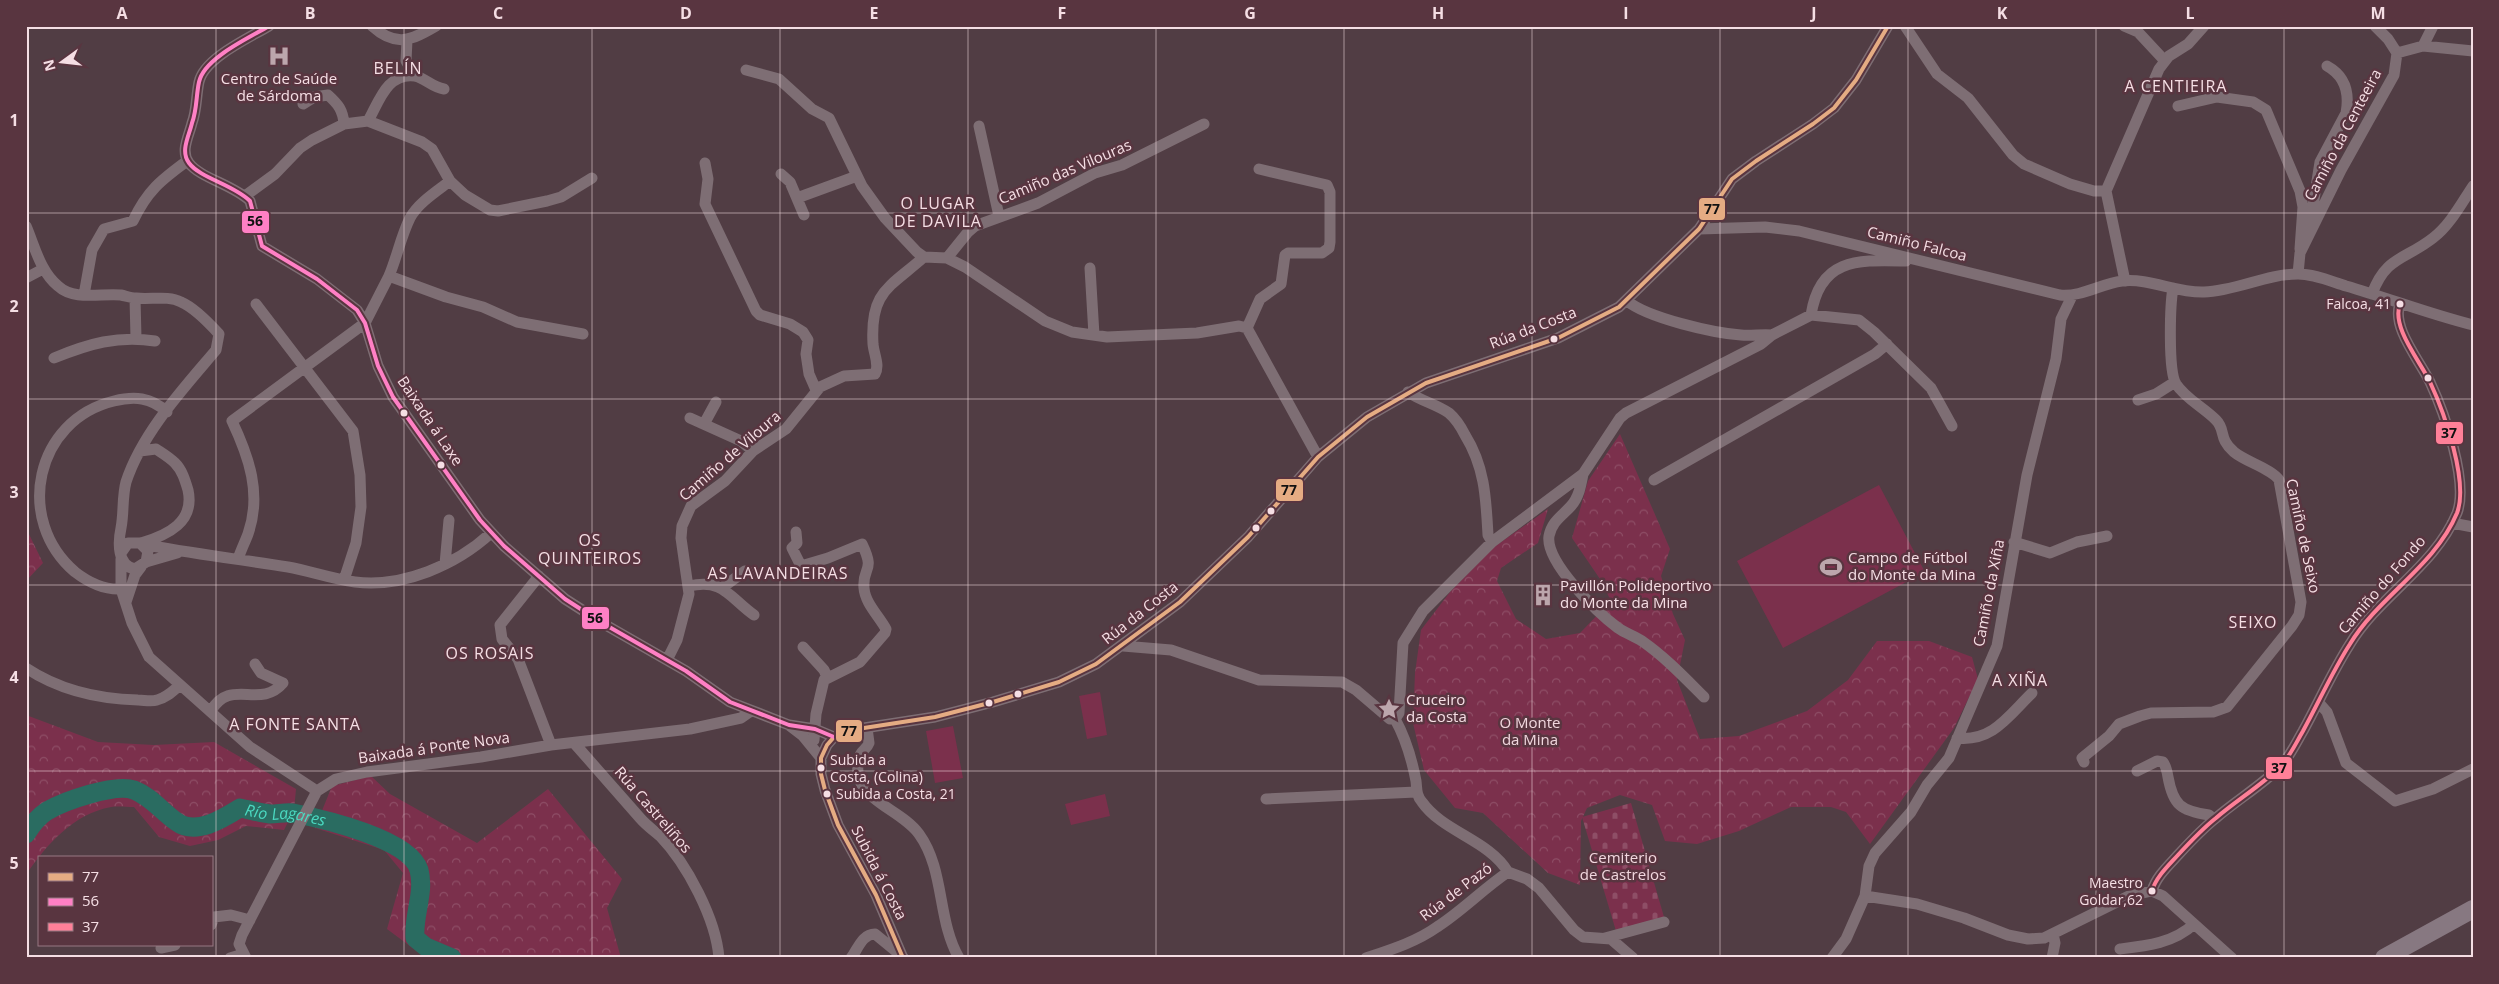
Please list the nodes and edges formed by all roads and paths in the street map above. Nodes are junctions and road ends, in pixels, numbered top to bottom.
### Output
1 (269, 26) edge
2 (372, 26) edge
3 (436, 26) edge
4 (1888, 26) edge
5 (1905, 26) edge
6 (2124, 26) edge
7 (2204, 26) edge
8 (2376, 26) edge
9 (2433, 26) edge
10 (407, 40) junction
11 (2423, 46) junction
12 (2473, 50) edge
13 (2397, 53) junction
14 (2165, 61) junction
15 (2327, 66) dead end
16 (746, 70) dead end
17 (415, 76) junction
18 (444, 89) dead end
19 (303, 104) dead end
20 (2178, 106) dead end
21 (368, 122) junction
22 (344, 124) junction
23 (1204, 124) dead end
24 (980, 126) dead end
25 (187, 161) junction
26 (705, 163) dead end
27 (1259, 169) dead end
28 (781, 174) dead end
29 (857, 176) junction
30 (592, 178) dead end
31 (450, 181) junction
32 (2473, 186) edge
33 (2106, 191) junction
34 (245, 196) junction
35 (797, 198) junction
36 (804, 215) dead end
37 (999, 216) junction
38 (26, 226) edge
39 (1699, 229) junction
40 (2309, 234) junction
41 (2300, 253) junction
42 (924, 257) junction
43 (947, 258) junction
44 (1927, 261) junction
45 (1090, 268) dead end
46 (43, 269) junction
47 (2298, 274) junction
48 (388, 276) junction
49 (26, 278) edge
50 (2125, 281) junction
51 (2173, 288) junction
52 (2372, 294) junction
53 (84, 295) junction
54 (2072, 296) junction
55 (134, 298) junction
56 (1627, 301) junction
57 (256, 304) dead end
58 (2400, 304) junction
59 (1811, 315) junction
60 (364, 323) junction
61 (2473, 325) edge
62 (1247, 328) junction
63 (583, 334) dead end
64 (1772, 335) junction
65 (1094, 336) junction
66 (136, 338) junction
67 (1740, 339) junction
68 (155, 341) dead end
69 (1888, 344) junction
70 (1755, 348) junction
71 (54, 358) dead end
72 (1730, 360) junction
73 (305, 367) junction
74 (2175, 382) junction
75 (816, 390) junction
76 (1408, 392) junction
77 (2138, 400) dead end
78 (716, 402) dead end
79 (167, 412) junction
80 (690, 418) dead end
81 (704, 424) junction
82 (1952, 426) dead end
83 (140, 450) junction
84 (753, 451) junction
85 (1318, 457) junction
86 (1583, 474) junction
87 (1654, 480) dead end
88 (449, 520) dead end
89 (2452, 523) junction
90 (122, 524) junction
91 (2473, 527) edge
92 (796, 532) dead end
93 (491, 533) junction
94 (2107, 536) dead end
95 (1492, 542) junction
96 (2014, 542) junction
97 (140, 544) junction
98 (184, 552) junction
99 (121, 556) junction
100 (238, 559) junction
101 (444, 564) junction
102 (143, 565) junction
103 (756, 574) dead end
104 (539, 576) junction
105 (344, 580) junction
106 (689, 586) junction
107 (723, 587) junction
108 (121, 589) junction
109 (126, 602) junction
110 (754, 615) dead end
111 (1123, 646) junction
112 (803, 647) dead end
113 (667, 660) junction
114 (255, 664) dead end
115 (26, 668) edge
116 (827, 677) junction
117 (180, 685) junction
118 (2032, 693) dead end
119 (1704, 697) dead end
120 (2320, 704) junction
121 (212, 711) junction
122 (751, 711) junction
123 (1395, 719) junction
124 (867, 728) junction
125 (811, 735) junction
126 (1957, 738) junction
127 (830, 741) junction
128 (574, 744) junction
129 (551, 746) junction
130 (821, 758) junction
131 (2084, 762) dead end
132 (2473, 769) edge
133 (2137, 771) dead end
134 (317, 791) junction
135 (1416, 792) junction
136 (1266, 799) dead end
137 (2214, 819) junction
138 (1508, 872) junction
139 (2152, 891) junction
140 (1864, 896) junction
141 (2473, 910) edge
142 (250, 920) junction
143 (2473, 921) edge
144 (212, 922) edge
145 (1664, 922) dead end
146 (2194, 924) junction
147 (2053, 934) junction
148 (1605, 938) junction
149 (170, 946) edge
150 (161, 948) dead end
151 (2120, 949) dead end
152 (244, 956) edge
153 (903, 957) edge
154 (230, 958) edge
155 (719, 958) edge
156 (851, 958) edge
157 (959, 958) edge
158 (1366, 958) edge
159 (1633, 958) edge
160 (1832, 958) edge
161 (2052, 958) edge
162 (2232, 958) edge
163 (2384, 958) edge
164 (2406, 958) edge

1 - 25 street
2 - 10 street
3 - 10 street
4 - 39 street, Rúa da Costa
5 - 33 street
6 - 14 street
7 - 14 street
8 - 13 street
9 - 11 street
10 - 17 street
11 - 12 street
11 - 13 street
13 - 40 street, Camiño da Centeeira
14 - 33 street
15 - 40 street, Camiño da Centeeira
16 - 29 street
17 - 18 street
17 - 21 street
19 - 22 street
20 - 41 street, Camiño da Centeeira
21 - 22 street
21 - 31 street
22 - 34 street
23 - 37 street, Camiño das Vilouras
24 - 37 street
25 - 34 street
25 - 53 street
26 - 75 street
27 - 62 street
28 - 35 street
29 - 35 street
29 - 42 street
30 - 31 street
31 - 48 street
32 - 52 street
33 - 50 street
34 - 60 street, Baixada á Laxe
35 - 36 street
37 - 43 street, Camiño das Vilouras
38 - 46 street
39 - 44 street, Camiño Falcoa
39 - 56 street, Rúa da Costa
40 - 41 street, Camiño da Centeeira
41 - 47 street, Camiño da Centeeira
42 - 43 street
42 - 75 street, Camiño de Viloura
43 - 65 street
44 - 54 street, Camiño Falcoa
44 - 59 street
45 - 65 street
46 - 49 street
46 - 53 street
47 - 51 street, Camiño Falcoa
47 - 52 street
48 - 60 street
48 - 63 street
50 - 51 street, Camiño Falcoa
50 - 54 street, Camiño Falcoa
51 - 74 street
52 - 58 street
53 - 55 street
54 - 96 street, Camiño da Xiña
55 - 66 street
55 - 79 street
56 - 67 street
56 - 76 street, Rúa da Costa
57 - 73 street
58 - 61 street
58 - 89 street, Camiño do Fondo
59 - 64 street
59 - 69 street
60 - 73 street
60 - 93 street, Baixada á Laxe
62 - 65 street
62 - 85 street
64 - 67 street
64 - 70 street
66 - 68 street
66 - 71 street
67 - 70 street
67 - 72 street
69 - 82 street
69 - 87 street
70 - 72 street
72 - 86 street
73 - 100 street
73 - 105 street
74 - 77 street
74 - 131 street, Camiño de Seixo
75 - 84 street, Camiño de Viloura
76 - 85 street, Rúa da Costa
76 - 95 street
78 - 81 street
79 - 83 street
79 - 108 street
80 - 81 street
81 - 84 street
83 - 90 street
83 - 97 street
84 - 106 street, Camiño de Viloura
85 - 111 street, Rúa da Costa
86 - 95 street
86 - 119 street
88 - 101 street
89 - 91 street
89 - 120 street, Camiño do Fondo
90 - 97 street
90 - 99 street
92 - 116 street
93 - 101 street
93 - 104 street, Baixada á Laxe
94 - 96 street
95 - 123 street
96 - 126 street, Camiño da Xiña
97 - 98 street
97 - 99 street
97 - 102 street
98 - 100 street
98 - 102 street
99 - 102 street
99 - 108 street
100 - 105 street
101 - 105 street
102 - 109 street
103 - 107 street
104 - 113 street, Baixada á Laxe
104 - 129 street
106 - 107 street
106 - 113 street, Camiño de Viloura
107 - 110 street
108 - 109 street
109 - 117 street
111 - 123 street
111 - 124 street, Rúa da Costa
112 - 116 street
113 - 122 street, Baixada á Laxe
114 - 121 street
115 - 117 street
116 - 125 street
117 - 121 street
118 - 126 street
120 - 132 street
120 - 137 street, Camiño do Fondo
121 - 134 street
122 - 125 street, Baixada á Laxe
122 - 128 street, Baixada á Ponte Nova
123 - 135 street
124 - 127 street, Rúa da Costa
124 - 157 street
125 - 127 street, Baixada á Laxe
125 - 130 street
126 - 140 street, Camiño da Xiña
127 - 130 street, Subida á Costa
128 - 129 street, Baixada á Ponte Nova
128 - 155 street, Rúa Castreliños
129 - 134 street, Baixada á Ponte Nova
130 - 153 street, Subida á Costa
133 - 137 street
134 - 142 street
135 - 136 street
135 - 138 street
137 - 139 street, Camiño do Fondo
138 - 148 street
138 - 158 street, Rúa de Pazó
139 - 146 street
139 - 147 street
140 - 147 street
140 - 160 street, Camiño da Xiña
141 - 163 main road
142 - 144 street
142 - 152 street
143 - 164 main road
145 - 148 street
146 - 151 street
146 - 162 street
147 - 161 street
148 - 159 street
149 - 150 street
152 - 154 street
153 - 156 street

